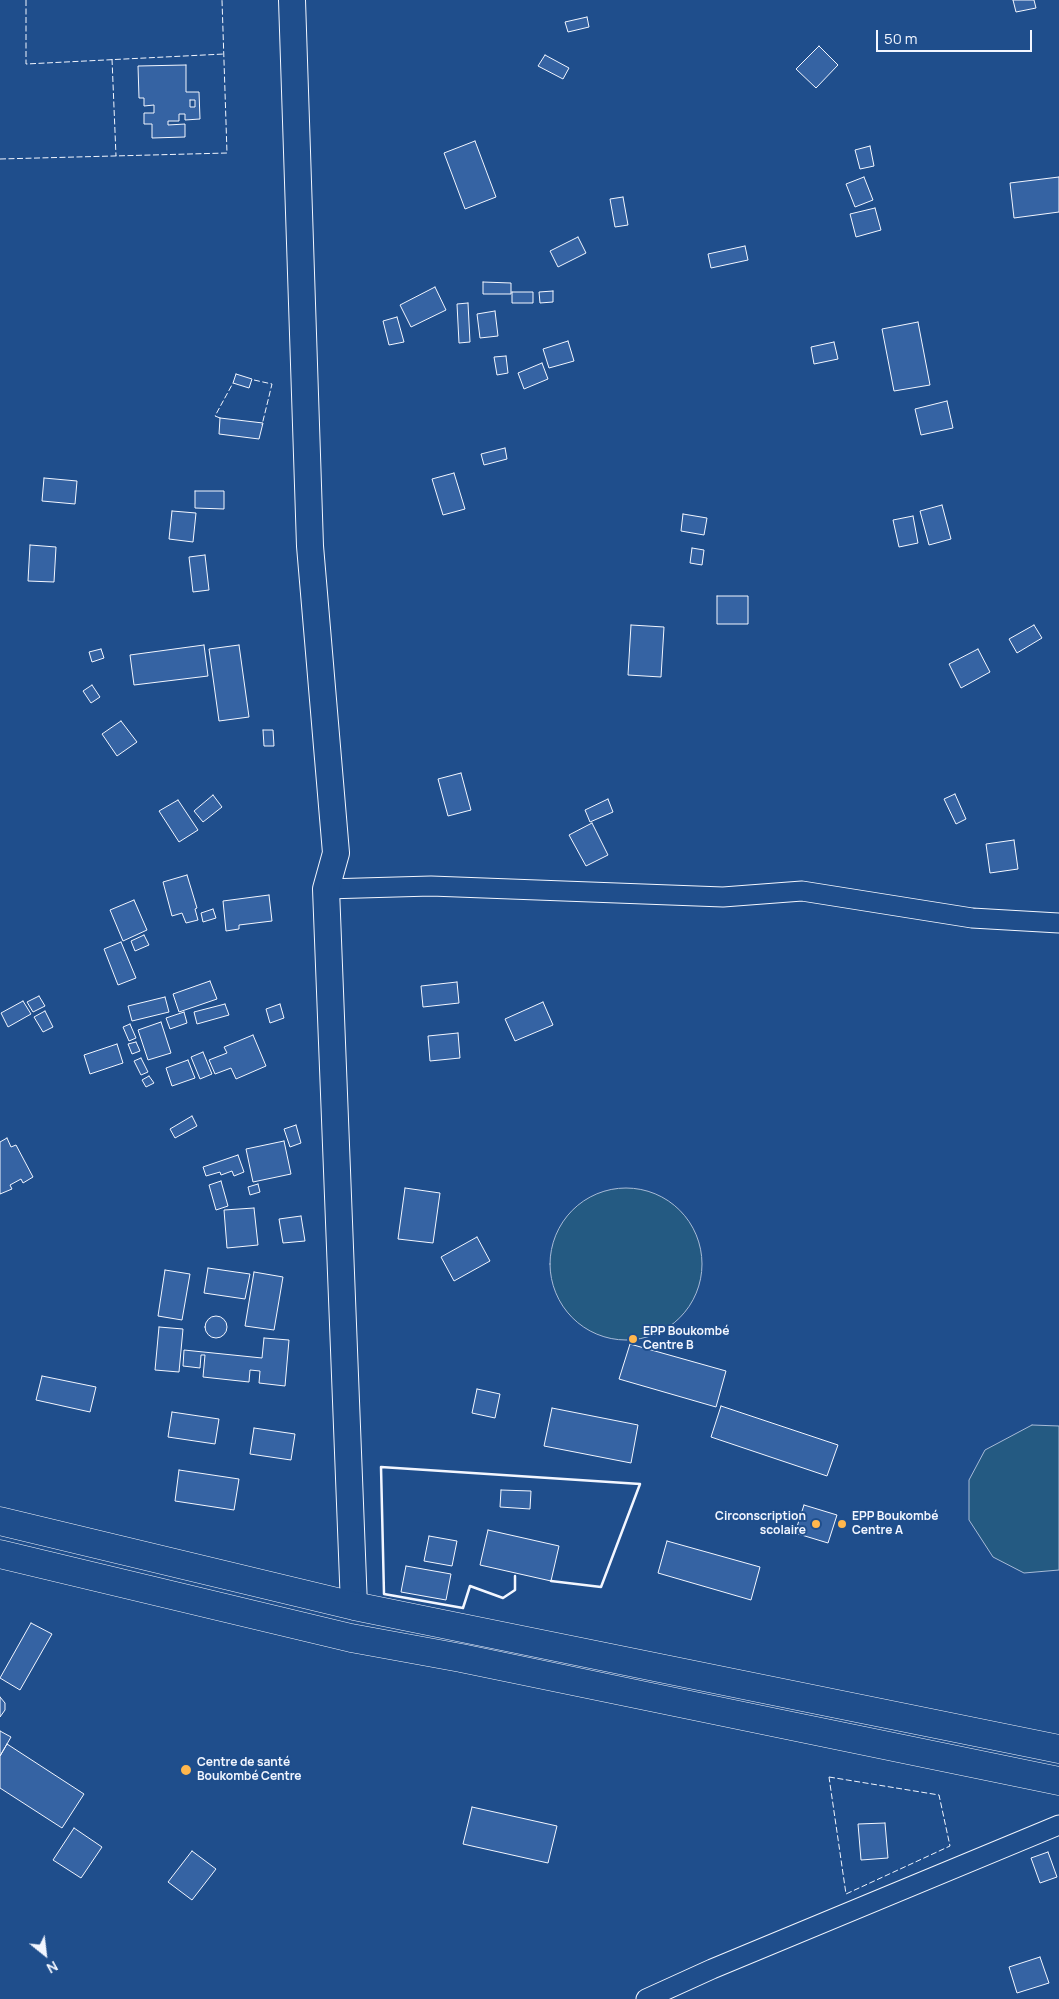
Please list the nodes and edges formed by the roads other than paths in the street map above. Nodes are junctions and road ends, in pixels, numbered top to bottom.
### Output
1 (292, 0) edge
2 (326, 889) junction
3 (1059, 923) edge
4 (0, 1521) edge
5 (0, 1554) edge
6 (354, 1606) junction
7 (1059, 1748) edge
8 (1059, 1781) edge
9 (1059, 1825) edge
10 (646, 1999) edge

1 - 2 street
2 - 3 street
2 - 6 street
4 - 6 main road
5 - 8 main road
6 - 7 main road
9 - 10 street

